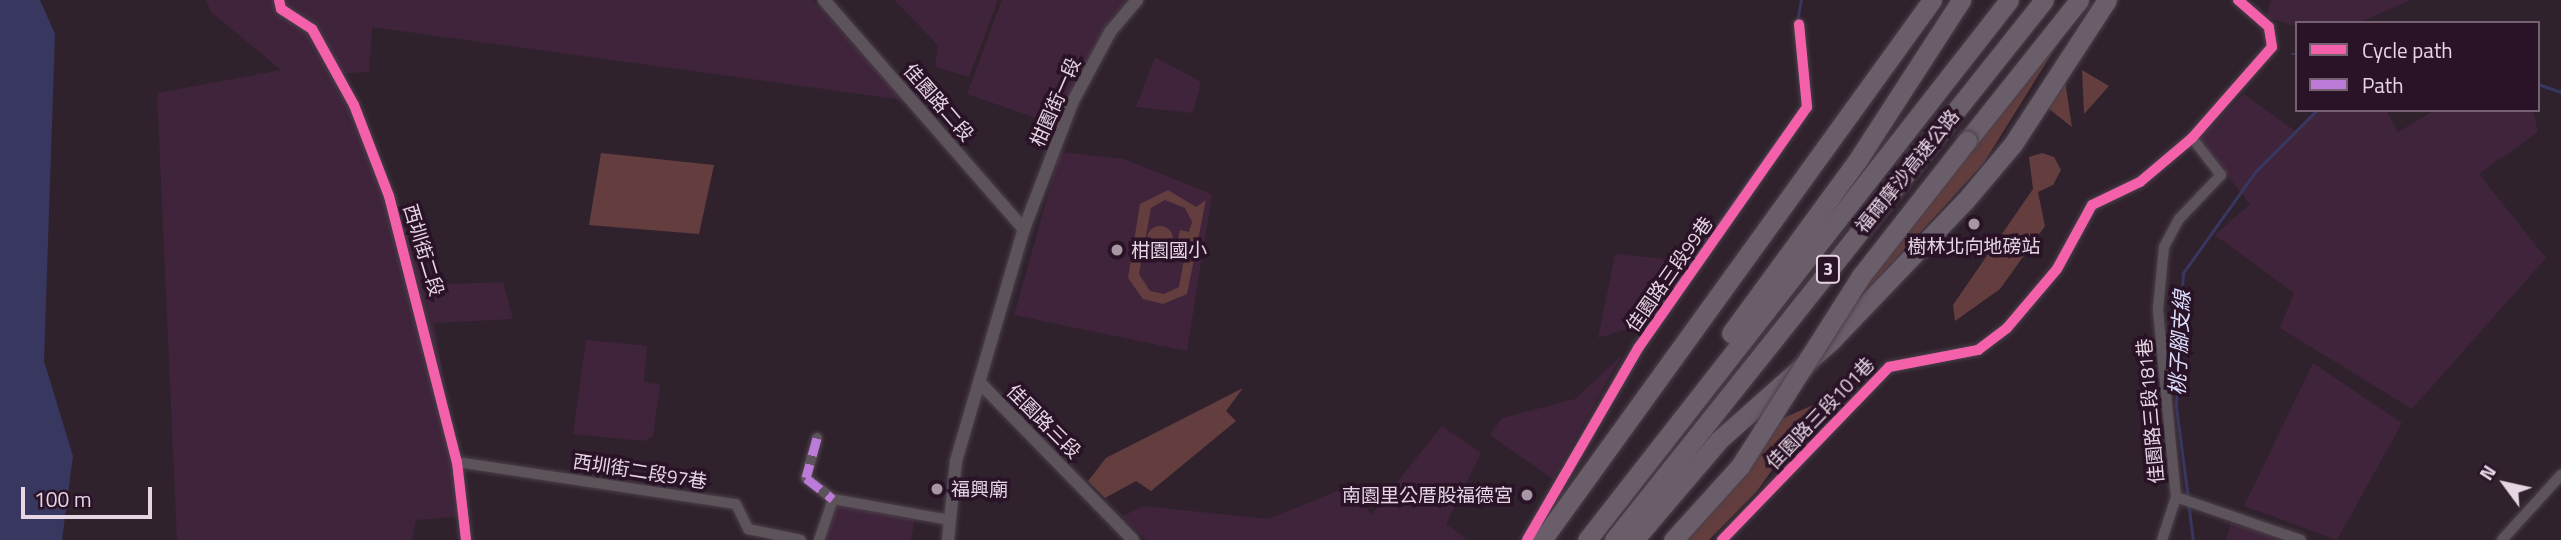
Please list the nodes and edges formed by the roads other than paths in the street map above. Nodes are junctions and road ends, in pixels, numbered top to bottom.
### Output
1 (279, 0) edge
2 (824, 0) edge
3 (1137, 0) edge
4 (1932, 0) edge
5 (1961, 0) edge
6 (2009, 0) edge
7 (2044, 0) edge
8 (2080, 0) edge
9 (2107, 0) edge
10 (2238, 0) edge
11 (1799, 23) dead end
12 (2192, 138) junction
13 (1024, 229) junction
14 (982, 385) junction
15 (817, 438) dead end
16 (457, 462) junction
17 (2561, 475) edge
18 (2176, 497) junction
19 (833, 499) junction
20 (950, 520) junction
21 (466, 540) edge
22 (801, 540) edge
23 (819, 540) edge
24 (948, 540) edge
25 (1133, 540) edge
26 (1527, 540) edge
27 (1542, 540) edge
28 (1586, 540) edge
29 (1614, 540) edge
30 (1634, 540) edge
31 (1673, 540) edge
32 (1722, 540) edge
33 (2162, 540) edge
34 (2301, 540) edge
35 (2502, 540) edge

1 - 16 street, 西圳街二段
2 - 13 street, 佳園路二段
3 - 13 street, 柑園街一段
4 - 27 highway
5 - 28 highway
6 - 28 highway, 福爾摩沙高速公路 / 3
7 - 29 highway, 福爾摩沙高速公路 / 3
8 - 31 highway, bridge
9 - 30 highway
10 - 12 street, 佳園路三段101巷
11 - 26 street, 佳園路三段99巷
12 - 18 street, 佳園路三段181巷
12 - 32 street, 佳園路三段101巷
13 - 14 street, 佳園路三段
14 - 20 street
14 - 25 street, 佳園路三段
15 - 19 street
16 - 21 street, 西圳街二段
16 - 22 street, 西圳街二段97巷
17 - 35 street
18 - 33 street, 佳園路三段181巷
18 - 34 street
19 - 20 street
19 - 23 street
20 - 24 street

